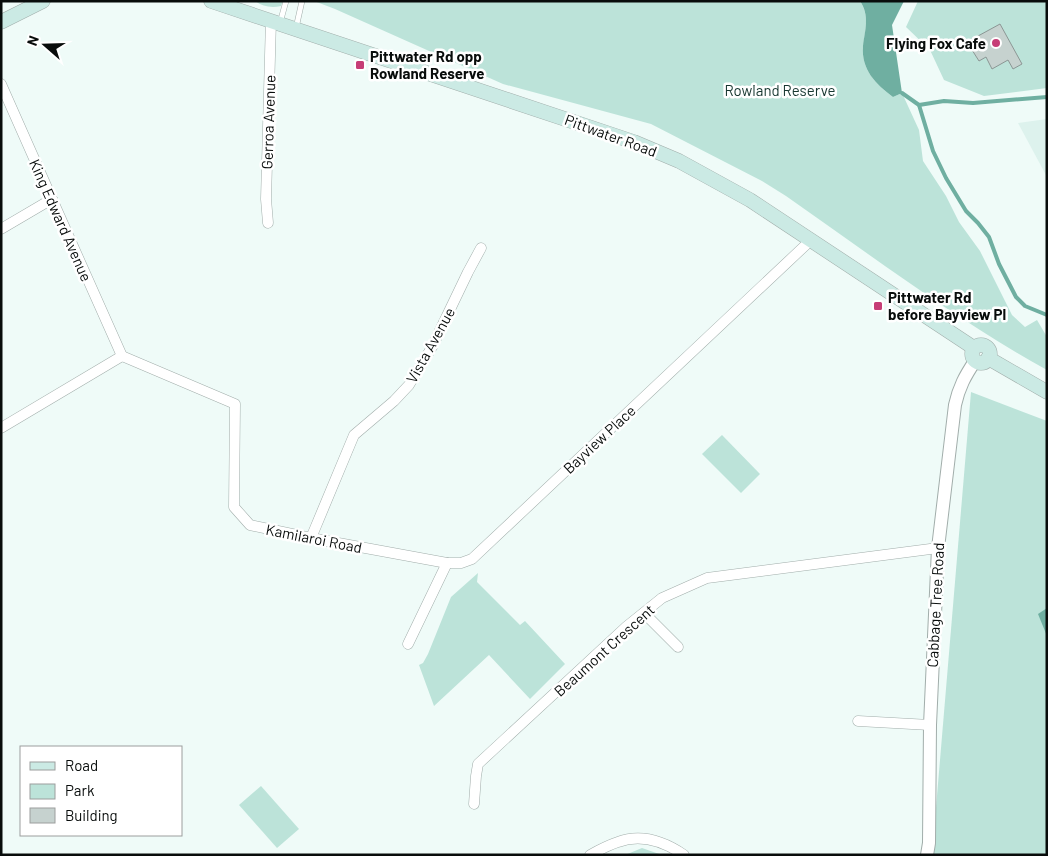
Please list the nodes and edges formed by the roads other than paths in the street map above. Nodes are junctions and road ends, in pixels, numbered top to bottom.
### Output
1 (43, 1) edge
2 (211, 1) edge
3 (286, 1) edge
4 (302, 1) edge
5 (1, 22) edge
6 (276, 22) junction
7 (296, 29) junction
8 (1, 84) edge
9 (52, 199) junction
10 (268, 223) dead end
11 (1, 229) edge
12 (810, 240) junction
13 (482, 248) dead end
14 (122, 356) junction
15 (979, 356) junction
16 (1047, 392) edge
17 (1, 428) edge
18 (311, 538) junction
19 (938, 548) junction
20 (446, 563) junction
21 (644, 613) junction
22 (408, 644) dead end
23 (678, 647) dead end
24 (858, 721) dead end
25 (930, 724) junction
26 (474, 804) dead end
27 (590, 855) edge
28 (684, 855) edge
29 (928, 855) edge

1 - 5 main road
2 - 6 main road, Pittwater Road
3 - 6 lane
4 - 7 lane
6 - 7 main road, Pittwater Road
6 - 10 street, Gerroa Avenue
7 - 12 main road, Pittwater Road
8 - 9 street, King Edward Avenue
9 - 11 street
9 - 14 street, King Edward Avenue
12 - 15 main road, Pittwater Road
12 - 20 street, Bayview Place
13 - 18 street, Vista Avenue
14 - 17 street
14 - 18 street, Kamilaroi Road
15 - 16 main road, Pittwater Road
15 - 19 street, Cabbage Tree Road
18 - 20 street, Kamilaroi Road
19 - 21 street, Beaumont Crescent
19 - 25 street, Cabbage Tree Road
20 - 22 street
21 - 23 street
21 - 26 street, Beaumont Crescent
24 - 25 street
25 - 29 street, Cabbage Tree Road
27 - 28 street

